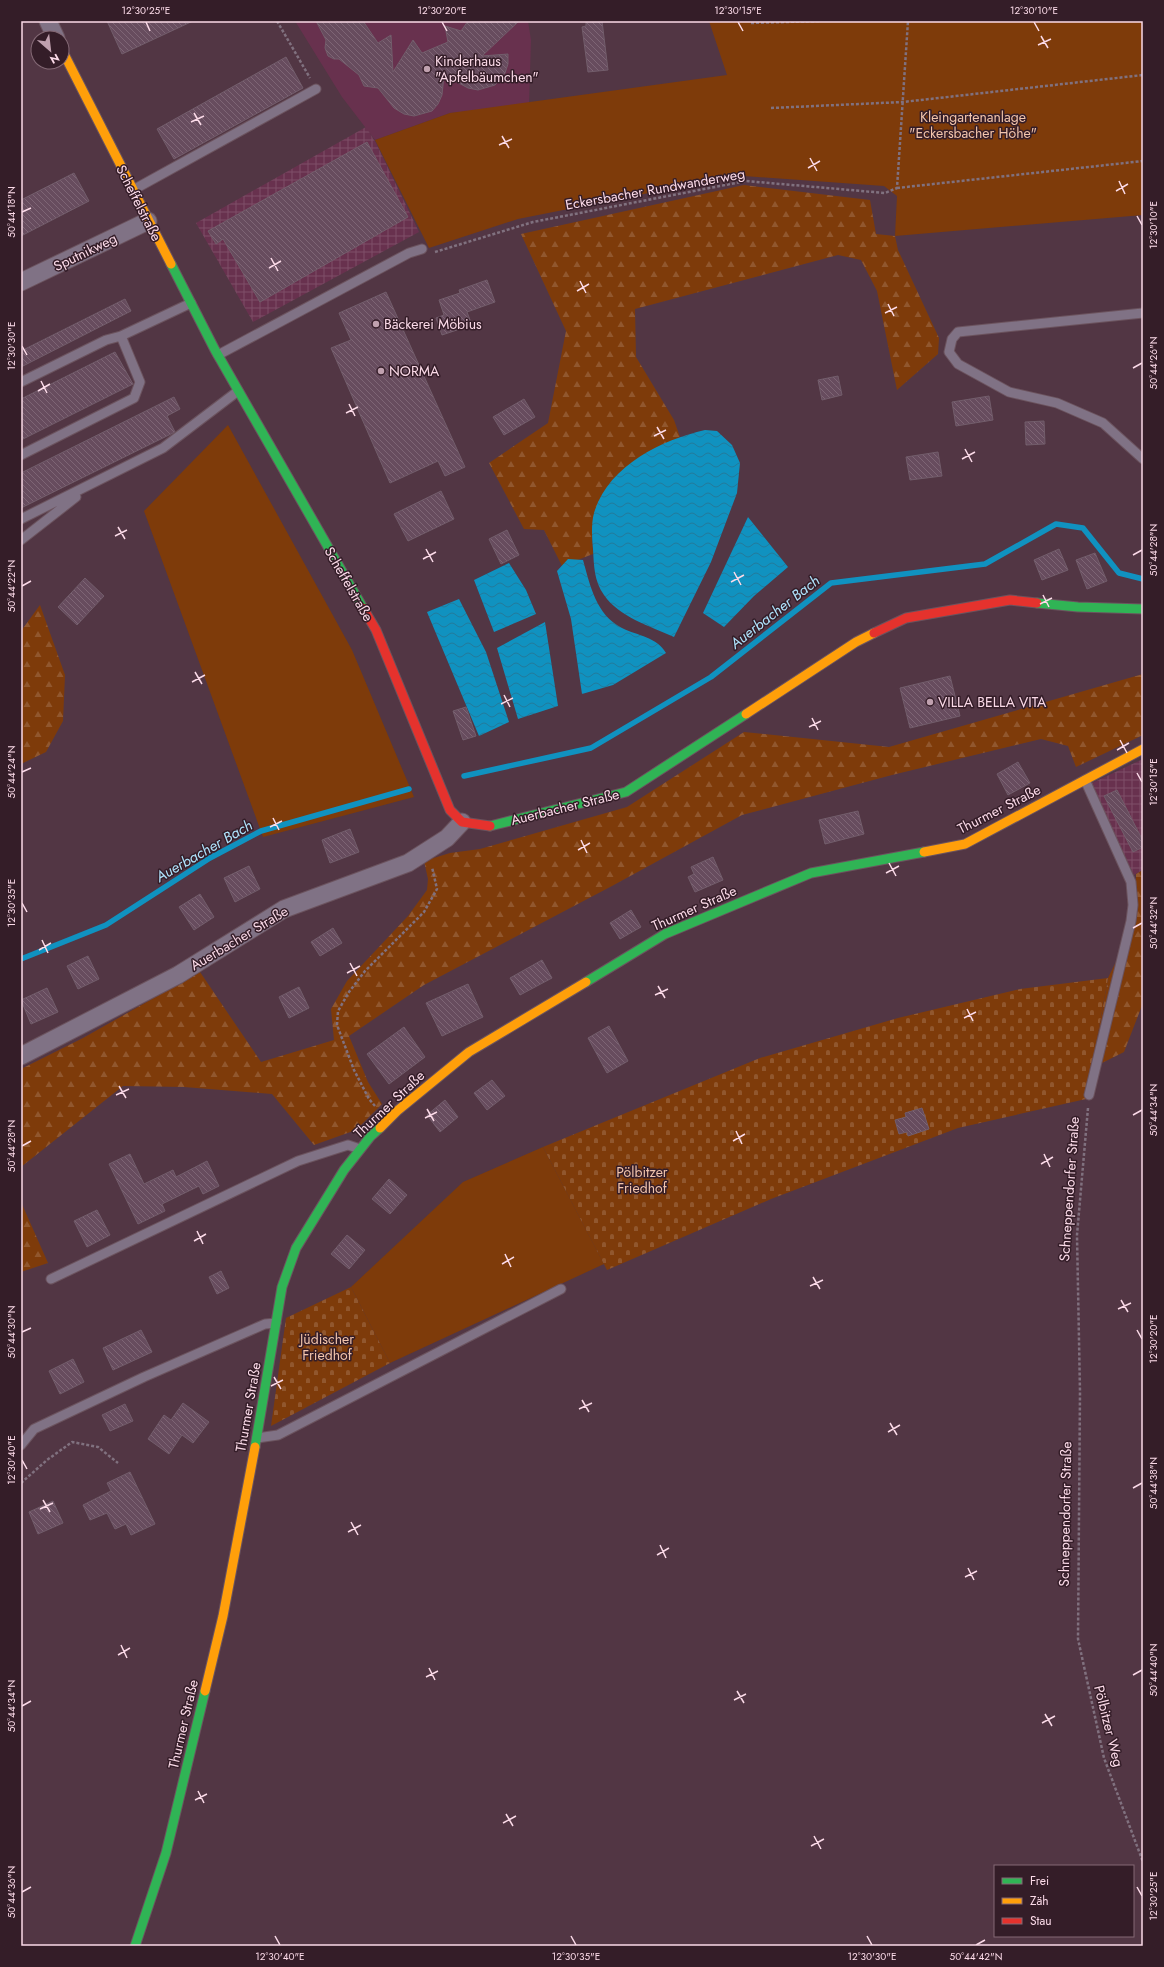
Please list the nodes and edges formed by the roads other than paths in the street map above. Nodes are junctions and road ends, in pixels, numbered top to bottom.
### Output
1 (70, 66) edge
2 (316, 88) road end
3 (133, 190) junction
4 (148, 221) junction
5 (422, 249) road end
6 (21, 282) edge
7 (191, 303) junction
8 (1143, 313) edge
9 (121, 336) junction
10 (218, 355) junction
11 (21, 382) edge
12 (238, 391) junction
13 (21, 455) edge
14 (1143, 459) edge
15 (97, 482) junction
16 (21, 519) edge
17 (21, 540) edge
18 (1143, 609) edge
19 (1143, 749) edge
20 (1085, 780) junction
21 (462, 822) junction
22 (21, 1056) edge
23 (1090, 1095) road end
24 (360, 1149) junction
25 (51, 1279) dead end
26 (561, 1289) dead end
27 (276, 1323) junction
28 (257, 1438) junction
29 (21, 1445) edge
30 (135, 1946) edge

1 - 3 street, Scheffelstraße
2 - 3 lane
3 - 4 street, Scheffelstraße
4 - 6 street, Sputnikweg
4 - 7 street, Scheffelstraße
5 - 10 lane
7 - 9 lane
7 - 10 street, Scheffelstraße
8 - 14 lane
9 - 11 lane
9 - 13 lane
10 - 12 street, Scheffelstraße
12 - 15 lane
12 - 21 street, Scheffelstraße
15 - 16 lane
15 - 17 lane
18 - 21 street, Auerbacher Straße
19 - 20 street, Thurmer Straße
20 - 23 lane
20 - 24 street, Thurmer Straße
21 - 22 street, Auerbacher Straße
24 - 25 lane
24 - 27 street, Thurmer Straße
26 - 28 lane
27 - 28 street, Thurmer Straße
27 - 29 lane
28 - 30 street, Thurmer Straße

